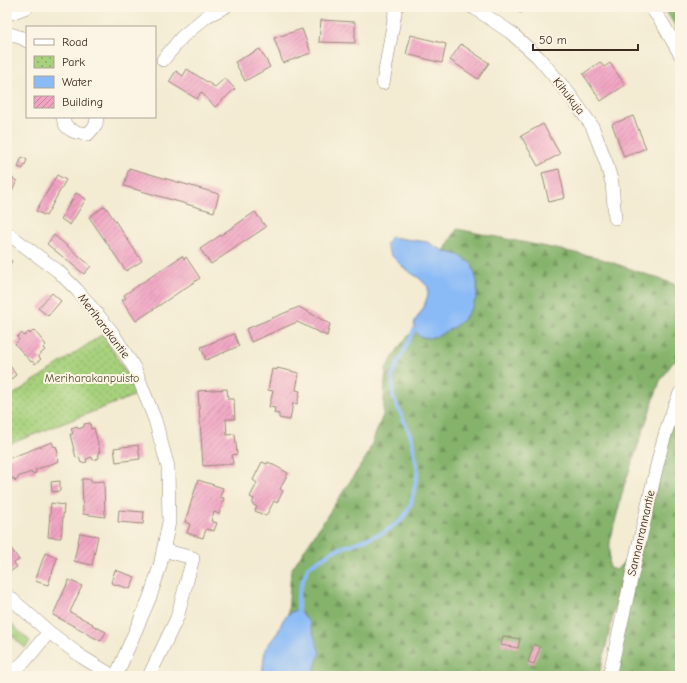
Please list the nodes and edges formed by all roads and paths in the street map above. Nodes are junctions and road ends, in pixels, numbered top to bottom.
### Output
1 (27, 7) edge
2 (225, 7) edge
3 (396, 7) edge
4 (472, 7) edge
5 (651, 7) edge
6 (7, 14) edge
7 (7, 33) edge
8 (26, 40) edge
9 (680, 54) edge
10 (162, 60) dead end
11 (383, 83) dead end
12 (64, 118) edge
13 (97, 118) edge
14 (615, 218) dead end
15 (7, 233) edge
16 (680, 393) edge
17 (163, 550) junction
18 (7, 595) edge
19 (49, 632) junction
20 (9, 676) edge
21 (115, 676) edge
22 (149, 676) edge
23 (608, 676) edge

1 - 6 street
2 - 10 street
3 - 11 street
4 - 14 street, Kihukuja
5 - 9 street
7 - 8 street
12 - 13 street
15 - 17 street, Meriharakantie
16 - 23 street, Sannanrannantie
17 - 21 street, Meriharakantie
17 - 22 street
18 - 19 street
19 - 20 street
19 - 21 street

